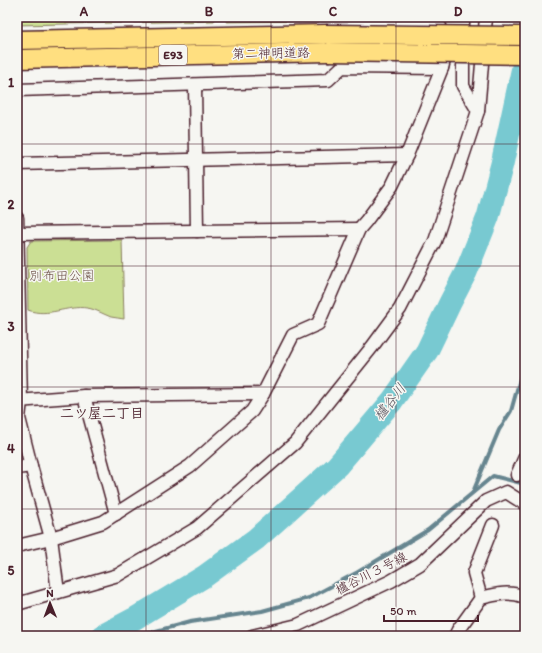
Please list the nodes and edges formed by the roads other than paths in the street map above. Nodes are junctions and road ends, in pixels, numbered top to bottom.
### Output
1 (486, 17) edge
2 (457, 19) edge
3 (525, 36) edge
4 (17, 40) edge
5 (525, 56) edge
6 (17, 59) edge
7 (442, 68) junction
8 (196, 85) junction
9 (17, 90) edge
10 (478, 111) junction
11 (407, 155) junction
12 (196, 160) junction
13 (17, 164) edge
14 (17, 218) edge
15 (359, 229) junction
16 (197, 231) junction
17 (17, 233) edge
18 (263, 394) junction
19 (84, 396) junction
20 (19, 401) edge
21 (525, 457) edge
22 (30, 466) junction
23 (17, 468) edge
24 (518, 475) dead end
25 (525, 504) edge
26 (116, 514) junction
27 (493, 525) dead end
28 (51, 538) junction
29 (17, 546) edge
30 (58, 592) junction
31 (525, 597) edge
32 (481, 598) junction
33 (17, 604) edge
34 (252, 636) edge
35 (455, 636) edge

1 - 10 street
2 - 7 street
2 - 10 street
3 - 4 highway, 第二神明道路 / E93, bridge
5 - 6 highway, 第二神明道路 / E93, bridge
7 - 8 street
7 - 11 street
8 - 9 street
8 - 12 street
10 - 30 street
11 - 12 street
11 - 15 street
12 - 13 street
12 - 16 street
14 - 17 street
15 - 16 street
15 - 18 street
16 - 17 street
17 - 20 street
18 - 19 street
18 - 26 street
19 - 20 street
19 - 26 street
20 - 22 street
21 - 24 street
22 - 23 street
22 - 28 street
25 - 34 street, 櫨谷川３号線
26 - 28 street
27 - 32 street
28 - 29 street
28 - 30 street
30 - 33 street
31 - 32 street
32 - 35 street

